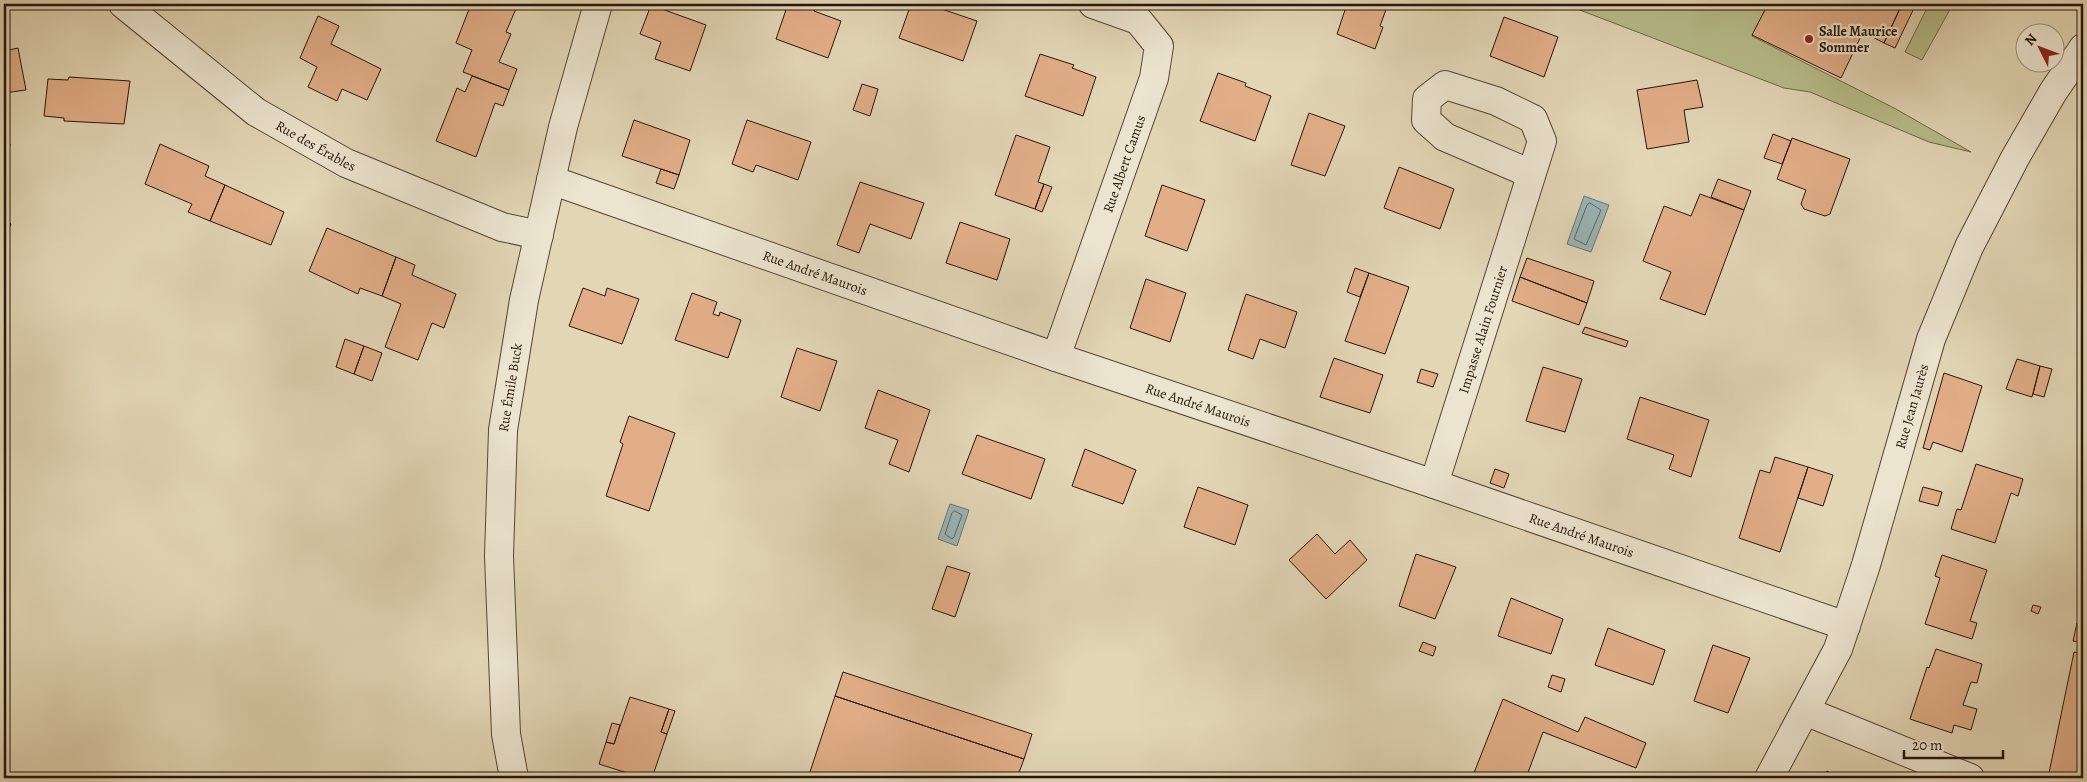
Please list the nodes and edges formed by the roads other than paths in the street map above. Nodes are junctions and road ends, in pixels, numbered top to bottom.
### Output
1 (123, 4) edge
2 (598, 4) edge
3 (1093, 4) edge
4 (2083, 48) edge
5 (1532, 174) dead end
6 (551, 180) junction
7 (538, 235) junction
8 (1056, 357) junction
9 (1434, 484) junction
10 (1846, 626) junction
11 (1805, 710) junction
12 (514, 778) edge
13 (1769, 778) edge
14 (1970, 778) edge

1 - 7 street, Rue des Érables
2 - 6 street, Rue Émile Buck
3 - 8 street, Rue Albert Camus
4 - 10 street, Rue Jean Jaurès
5 - 9 street, Impasse Alain Fournier
6 - 7 street, Rue Émile Buck
6 - 8 street, Rue André Maurois
7 - 12 street, Rue Émile Buck
8 - 9 street, Rue André Maurois
9 - 10 street, Rue André Maurois
10 - 11 street, Rue Jean Jaurès
11 - 13 street, Rue Jean Jaurès
11 - 14 street

